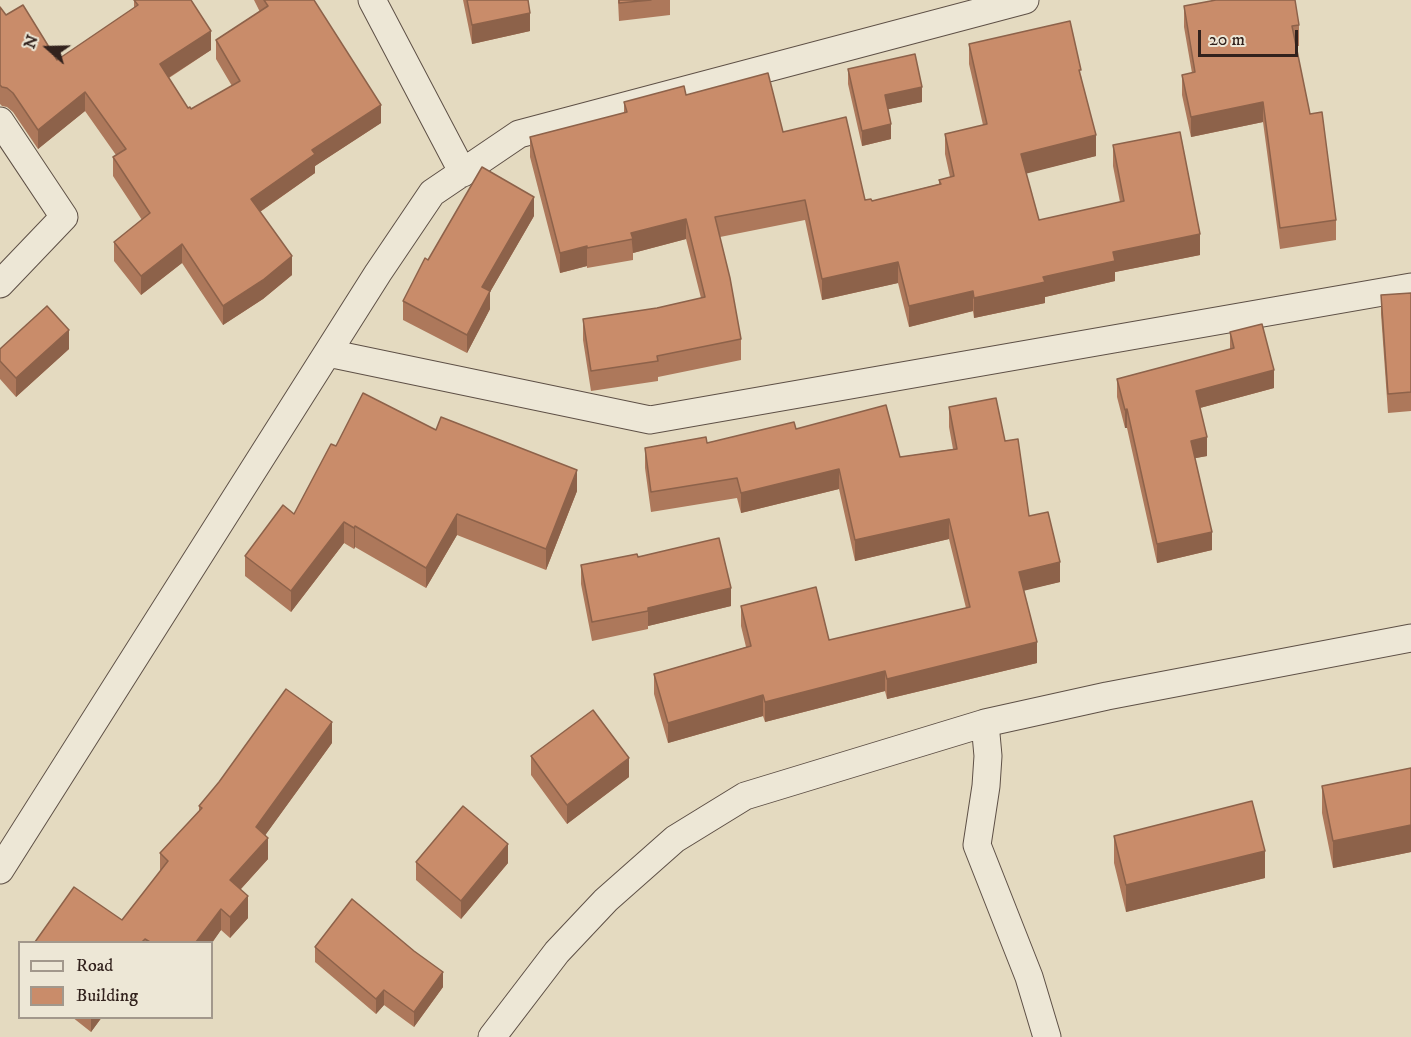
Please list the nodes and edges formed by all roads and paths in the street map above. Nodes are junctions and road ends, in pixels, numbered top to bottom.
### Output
1 (372, 0) edge
2 (1025, 0) edge
3 (0, 121) edge
4 (463, 172) junction
5 (0, 284) edge
6 (1411, 287) edge
7 (328, 353) junction
8 (1411, 638) edge
9 (985, 723) junction
10 (0, 870) edge
11 (492, 1037) edge
12 (1047, 1037) edge

1 - 4 street
2 - 4 street
3 - 5 street
4 - 7 street
6 - 7 street
7 - 10 street
8 - 9 street
9 - 11 street
9 - 12 street

